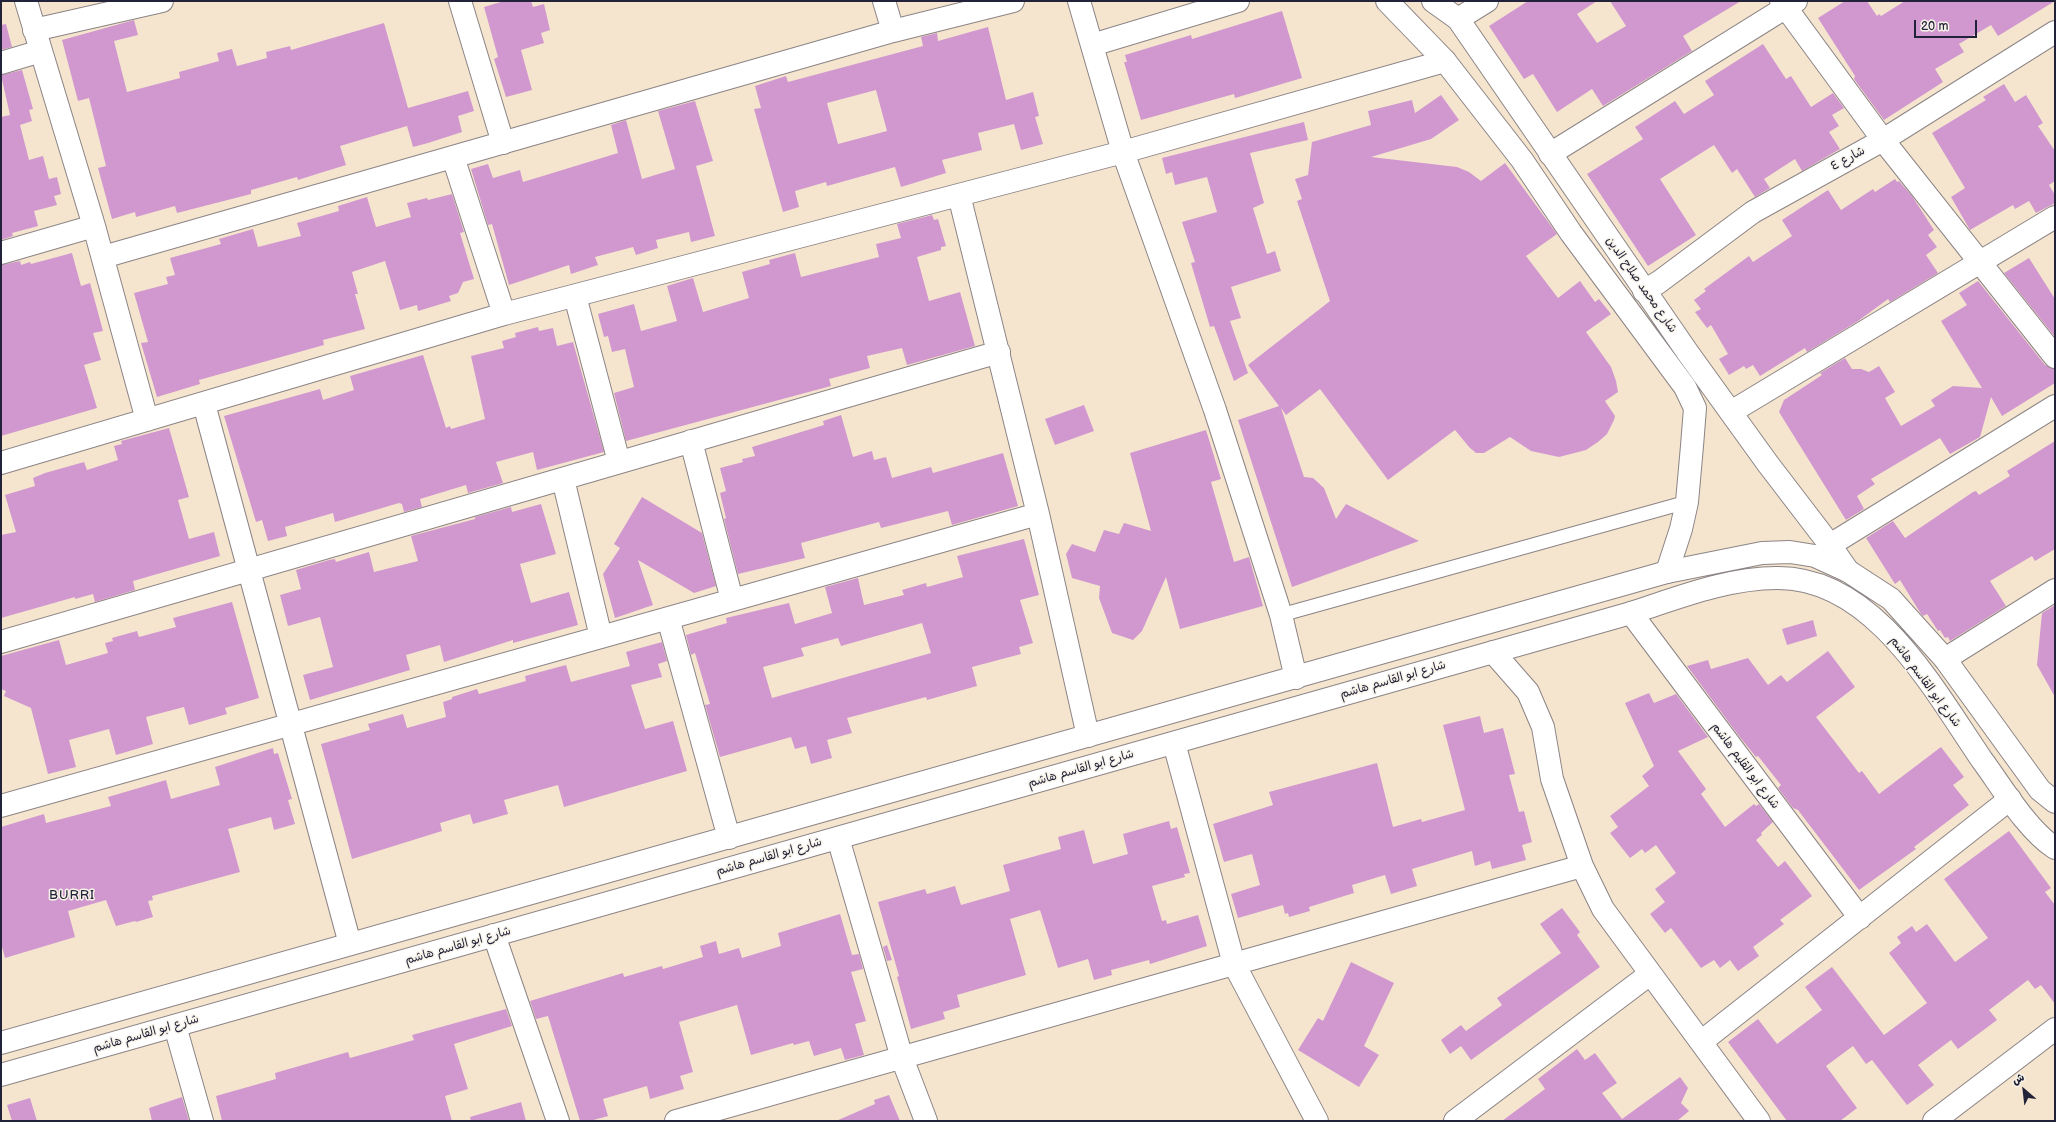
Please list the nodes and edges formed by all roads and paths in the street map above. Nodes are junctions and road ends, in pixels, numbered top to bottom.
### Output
1 (26, 1) edge
2 (162, 1) edge
3 (460, 1) edge
4 (884, 1) edge
5 (1013, 1) edge
6 (1079, 1) edge
7 (1238, 1) edge
8 (1387, 1) edge
9 (1433, 1) edge
10 (1487, 1) edge
11 (1788, 3) edge
12 (1458, 19) junction
13 (34, 30) junction
14 (893, 31) junction
15 (2055, 32) edge
16 (1092, 46) junction
17 (41, 51) junction
18 (1445, 61) junction
19 (1, 63) edge
20 (1883, 140) junction
21 (503, 143) junction
22 (1123, 152) junction
23 (1550, 154) junction
24 (453, 157) junction
25 (959, 195) junction
26 (2055, 217) edge
27 (94, 226) junction
28 (1, 253) edge
29 (103, 257) junction
30 (1981, 262) junction
31 (1644, 291) junction
32 (575, 296) junction
33 (504, 314) junction
34 (999, 352) junction
35 (2055, 356) edge
36 (204, 404) junction
37 (2055, 406) edge
38 (1731, 412) junction
39 (147, 420) junction
40 (691, 441) junction
41 (618, 462) junction
42 (1, 464) edge
43 (563, 478) junction
44 (1686, 502) junction
45 (1038, 514) junction
46 (1830, 544) junction
47 (249, 570) junction
48 (1848, 571) junction
49 (1668, 572) junction
50 (2055, 590) edge
51 (732, 600) junction
52 (1631, 613) junction
53 (1281, 615) junction
54 (668, 618) junction
55 (601, 637) junction
56 (1, 642) edge
57 (1493, 652) junction
58 (1945, 659) junction
59 (1296, 678) junction
60 (290, 724) junction
61 (1088, 736) junction
62 (1174, 743) junction
63 (2010, 799) junction
64 (2, 800) edge
65 (2055, 802) edge
66 (729, 838) junction
67 (838, 838) junction
68 (2055, 848) edge
69 (1582, 866) junction
70 (1860, 918) junction
71 (494, 935) junction
72 (350, 944) junction
73 (1234, 964) junction
74 (1650, 974) junction
75 (175, 1026) junction
76 (2055, 1029) edge
77 (2, 1038) edge
78 (1701, 1042) junction
79 (902, 1058) junction
80 (1, 1075) edge
81 (736, 1113) edge
82 (1750, 1117) edge
83 (202, 1121) edge
84 (558, 1121) edge
85 (676, 1121) edge
86 (926, 1121) edge
87 (1317, 1121) edge
88 (1455, 1121) edge
89 (1934, 1121) edge

1 - 13 street
2 - 13 street
3 - 21 street
4 - 14 street
5 - 14 street
6 - 16 street
7 - 16 street
8 - 18 street, شارع محمد صلاح الدين
9 - 12 street, شارع محمد صلاح الدين
10 - 12 street
11 - 20 street
11 - 23 street
12 - 23 street, شارع محمد صلاح الدين
13 - 17 street
14 - 21 street
15 - 20 street, شارع ٤
16 - 22 street
17 - 19 street
17 - 27 street
18 - 22 street
18 - 44 street, شارع محمد صلاح الدين
20 - 30 street
20 - 31 street, شارع ٤
21 - 24 street
22 - 25 street
22 - 53 street
23 - 31 street, شارع محمد صلاح الدين
24 - 29 street
24 - 33 street
25 - 32 street
25 - 34 street
26 - 30 street
27 - 28 street
27 - 29 street
29 - 39 street
30 - 35 street
30 - 38 street
31 - 38 street, شارع محمد صلاح الدين
32 - 33 street
32 - 41 street
33 - 36 street
34 - 40 street
34 - 45 street
36 - 39 street
36 - 47 street
37 - 46 street
38 - 46 street, شارع محمد صلاح الدين
39 - 42 street
40 - 41 street
40 - 51 street
41 - 43 street
43 - 47 street
43 - 55 street
44 - 49 street, شارع محمد صلاح الدين
44 - 53 lane
45 - 51 street
45 - 61 street
46 - 48 street, شارع محمد صلاح الدين
47 - 56 street
47 - 60 street
48 - 49 street, شارع ابو القاسم هاشم
48 - 58 street, شارع ابو القاسم هاشم
49 - 59 street, شارع ابو القاسم هاشم
50 - 58 street
51 - 54 street
52 - 57 street, شارع ابو القاسم هاشم
52 - 63 street, شارع ابو القاسم هاشم
52 - 70 street, شارع ابو القليم هاشم
53 - 59 street
54 - 55 street
54 - 66 street
55 - 60 street
57 - 62 street, شارع ابو القاسم هاشم
57 - 69 street
58 - 65 street, شارع ابو القاسم هاشم
59 - 61 street, شارع ابو القاسم هاشم
60 - 64 street
60 - 72 street
61 - 66 street, شارع ابو القاسم هاشم
62 - 67 street, شارع ابو القاسم هاشم
62 - 73 street
63 - 68 street, شارع ابو القاسم هاشم
63 - 70 street
66 - 72 street, شارع ابو القاسم هاشم
67 - 71 street, شارع ابو القاسم هاشم
67 - 79 street
69 - 73 street
69 - 74 street
70 - 78 street
71 - 75 street, شارع ابو القاسم هاشم
71 - 84 street
72 - 77 street, شارع ابو القاسم هاشم
73 - 79 street
73 - 87 street
74 - 78 street
74 - 88 street
75 - 80 street, شارع ابو القاسم هاشم
75 - 83 street
76 - 89 street
78 - 82 street
79 - 81 street
79 - 86 street
81 - 85 street

